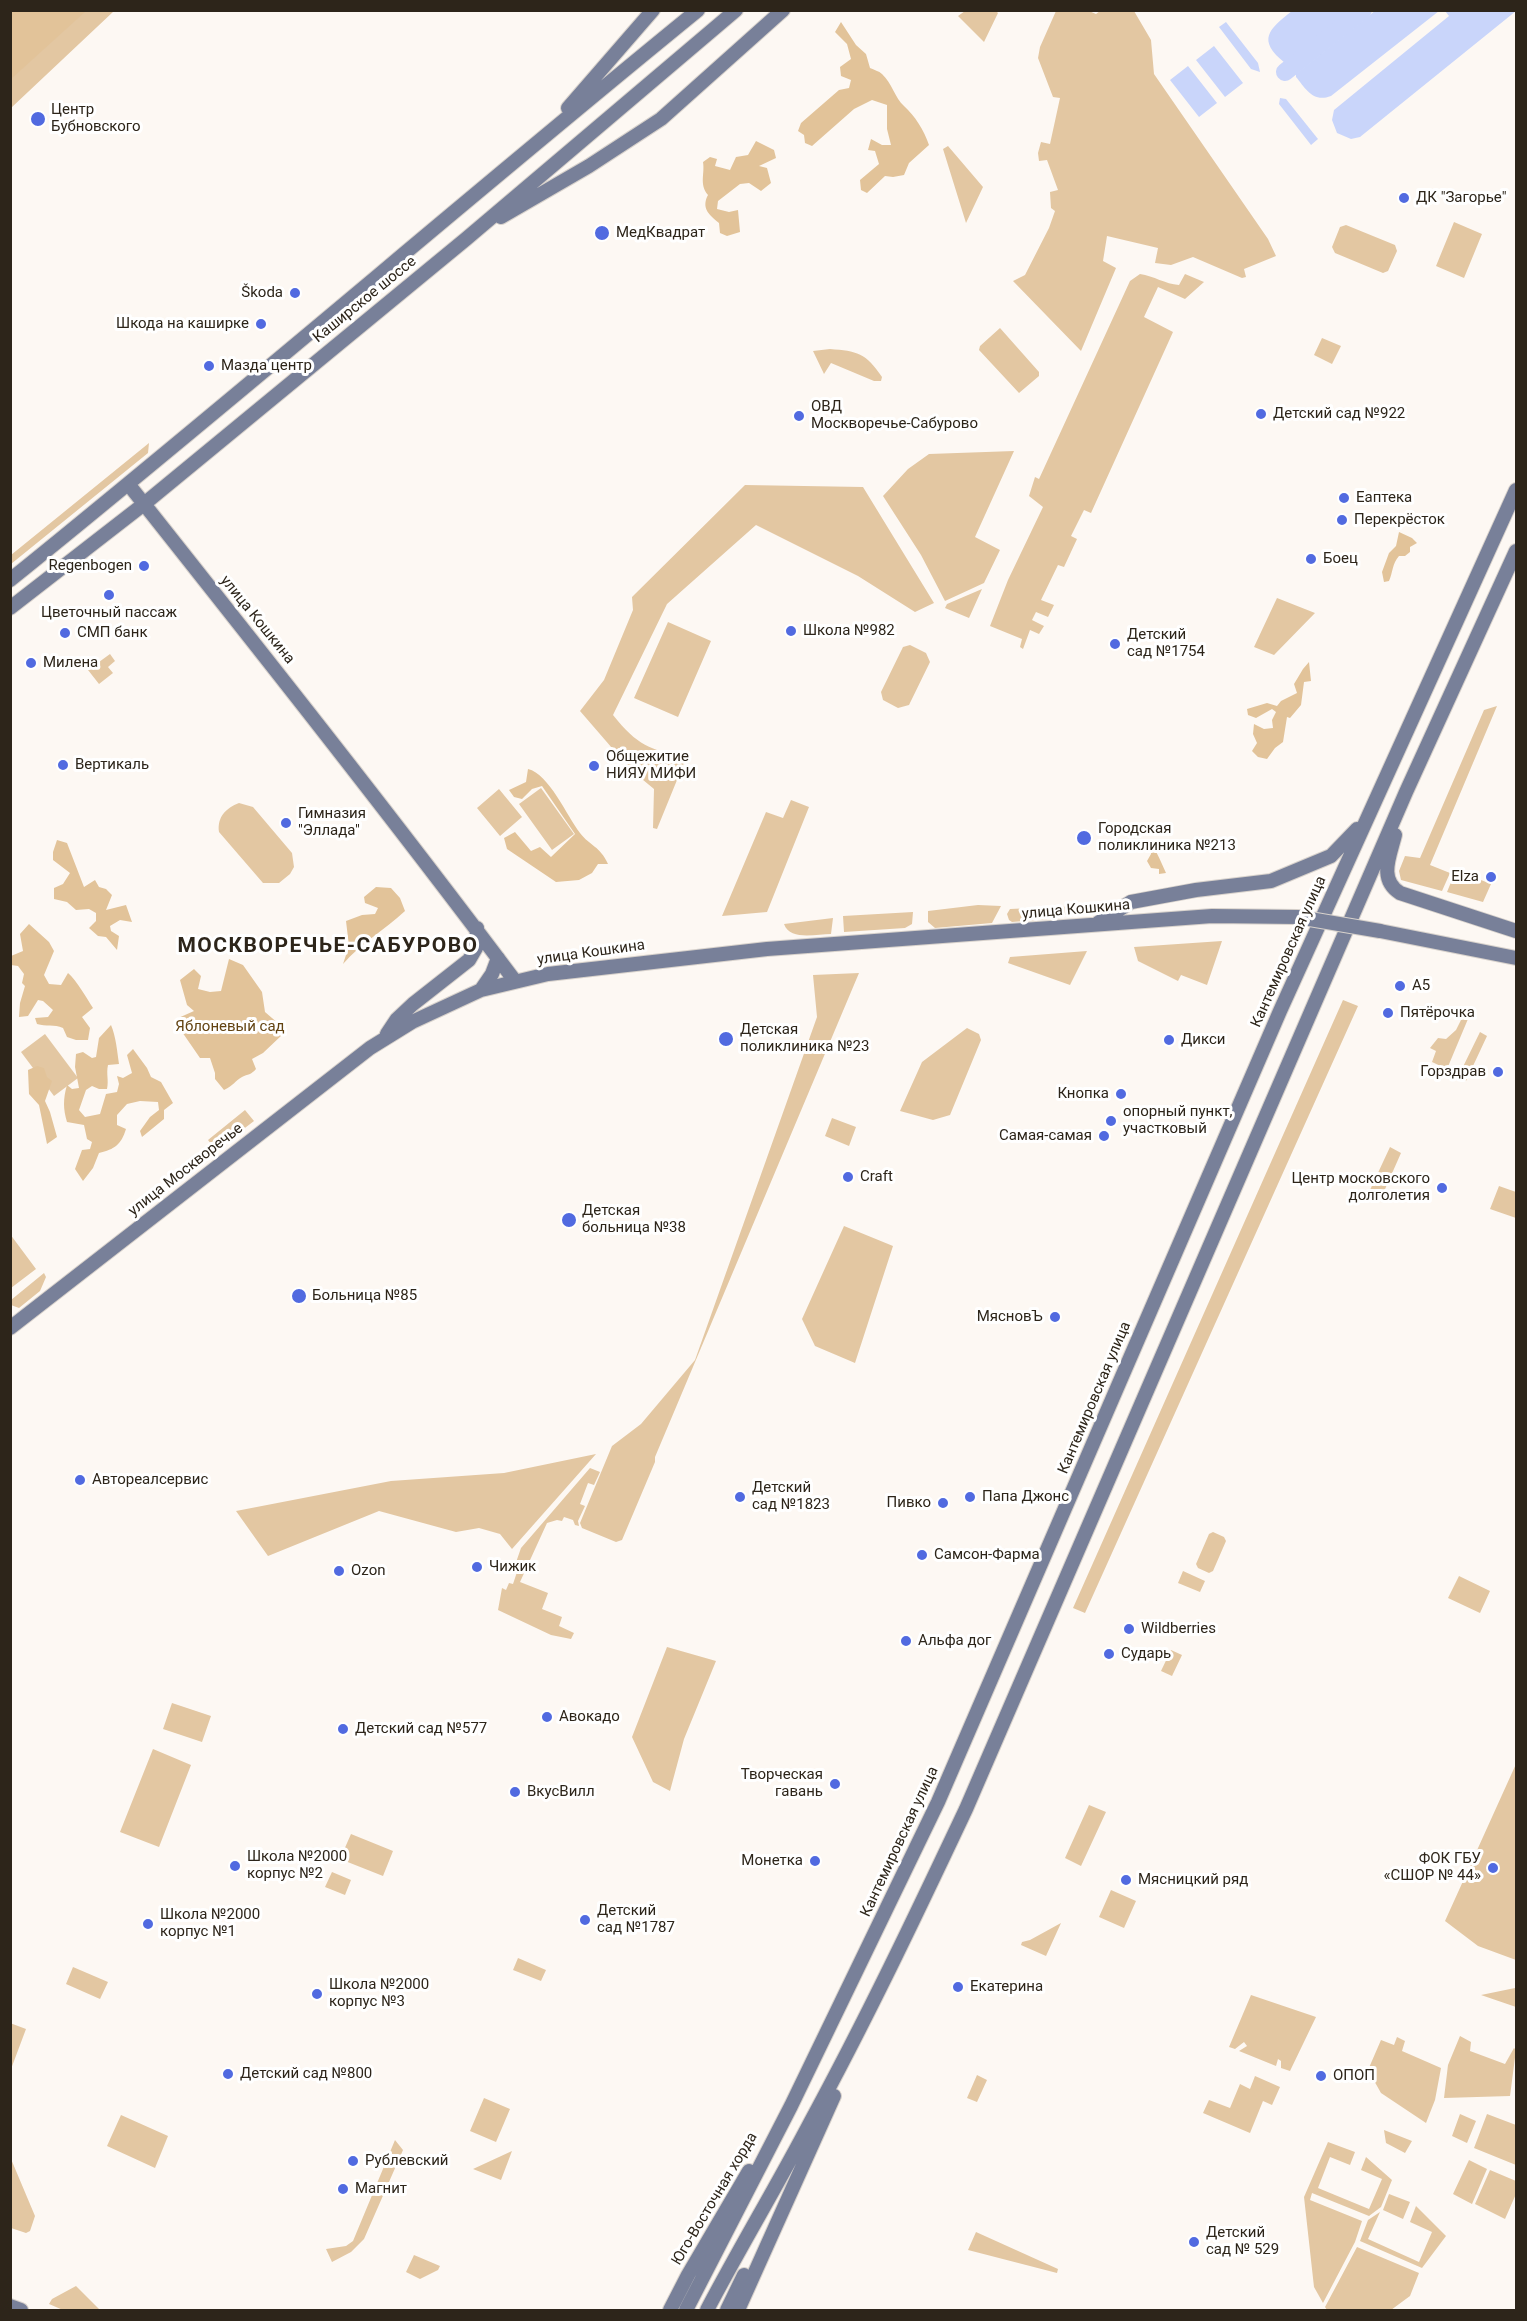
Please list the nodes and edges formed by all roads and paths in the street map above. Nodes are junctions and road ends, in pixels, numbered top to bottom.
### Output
1 (653, 10) edge
2 (698, 10) edge
3 (736, 10) edge
4 (783, 10) edge
5 (545, 134) junction
6 (466, 239) junction
7 (129, 485) junction
8 (1516, 490) edge
9 (144, 504) junction
10 (1516, 551) edge
11 (10, 580) edge
12 (10, 608) edge
13 (1406, 792) junction
14 (1370, 813) junction
15 (1093, 926) junction
16 (477, 928) junction
17 (1516, 931) edge
18 (498, 958) junction
19 (1513, 960) edge
20 (515, 981) junction
21 (481, 990) junction
22 (383, 1040) junction
23 (10, 1328) edge
24 (888, 1976) junction
25 (791, 2106) junction
26 (809, 2125) junction
27 (10, 2306) edge
28 (21, 2310) edge
29 (670, 2310) edge
30 (686, 2310) edge
31 (707, 2310) edge
32 (727, 2310) edge
33 (738, 2310) edge

1 - 5 main road
2 - 5 main road, Каширское шоссе
3 - 6 main road, Каширское шоссе
4 - 6 main road
5 - 7 main road, Каширское шоссе
6 - 9 main road, Каширское шоссе
7 - 9 main road, улица Кошкина
7 - 11 main road, Каширское шоссе
8 - 14 main road, Кантемировская улица
9 - 12 main road, Каширское шоссе
9 - 16 main road, улица Кошкина
10 - 13 main road
13 - 17 main road
13 - 24 main road
14 - 15 main road
14 - 25 main road, Кантемировская улица
15 - 19 main road, улица Кошкина, bridge
15 - 20 main road, улица Кошкина
16 - 18 main road, улица Кошкина
16 - 22 main road, улица Москворечье
18 - 20 main road, улица Кошкина
18 - 21 main road
20 - 21 main road, улица Москворечье
21 - 22 main road, улица Москворечье
22 - 23 main road, улица Москворечье
24 - 26 main road
24 - 33 main road
25 - 29 main road, Юго-Восточная хорда
25 - 30 main road, Кантемировская улица
26 - 31 main road
26 - 32 main road
27 - 28 main road

